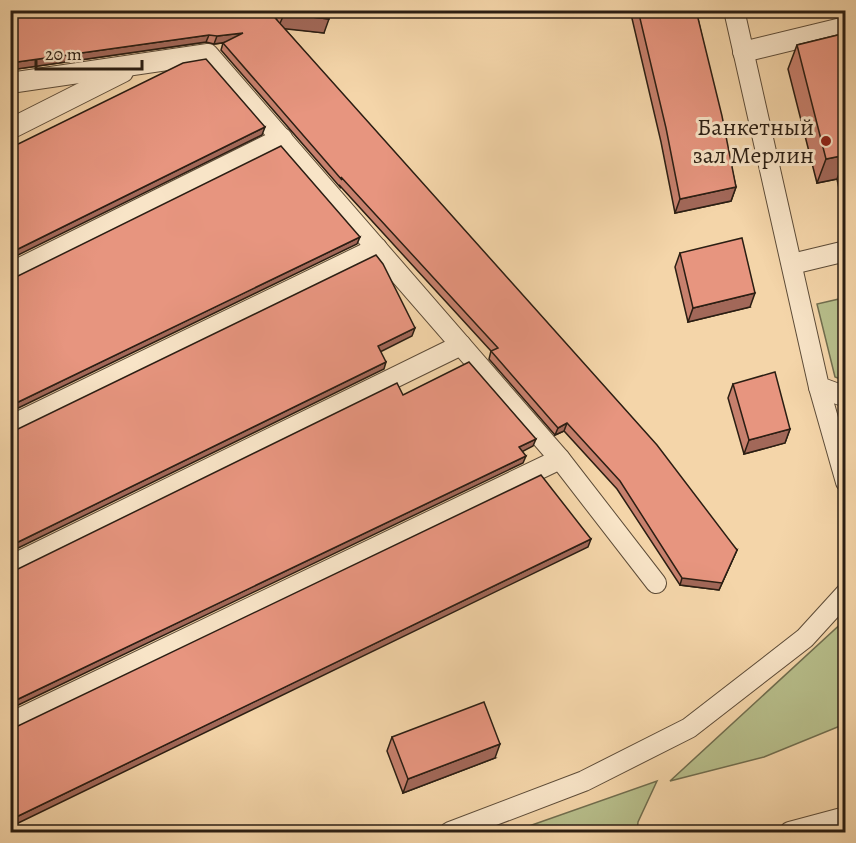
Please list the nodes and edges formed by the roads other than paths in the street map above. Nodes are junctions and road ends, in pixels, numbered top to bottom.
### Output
1 (734, 10) edge
2 (846, 27) edge
3 (743, 52) junction
4 (138, 64) junction
5 (10, 83) edge
6 (10, 129) edge
7 (282, 138) junction
8 (376, 248) junction
9 (846, 250) edge
10 (792, 264) junction
11 (10, 273) edge
12 (461, 345) junction
13 (819, 387) junction
14 (846, 397) edge
15 (10, 426) edge
16 (560, 459) junction
17 (846, 482) edge
18 (10, 567) edge
19 (656, 583) dead end
20 (846, 593) edge
21 (10, 723) edge
22 (846, 817) edge
23 (450, 832) edge
24 (790, 832) edge

1 - 3 lane
2 - 3 lane
3 - 10 lane
4 - 5 lane
4 - 6 lane
4 - 7 lane
7 - 8 lane
7 - 11 lane
8 - 12 lane
8 - 15 lane
9 - 10 lane
10 - 13 lane
12 - 16 lane
12 - 18 lane
13 - 14 lane
13 - 17 lane
16 - 19 lane
16 - 21 lane
20 - 23 lane
22 - 24 lane

